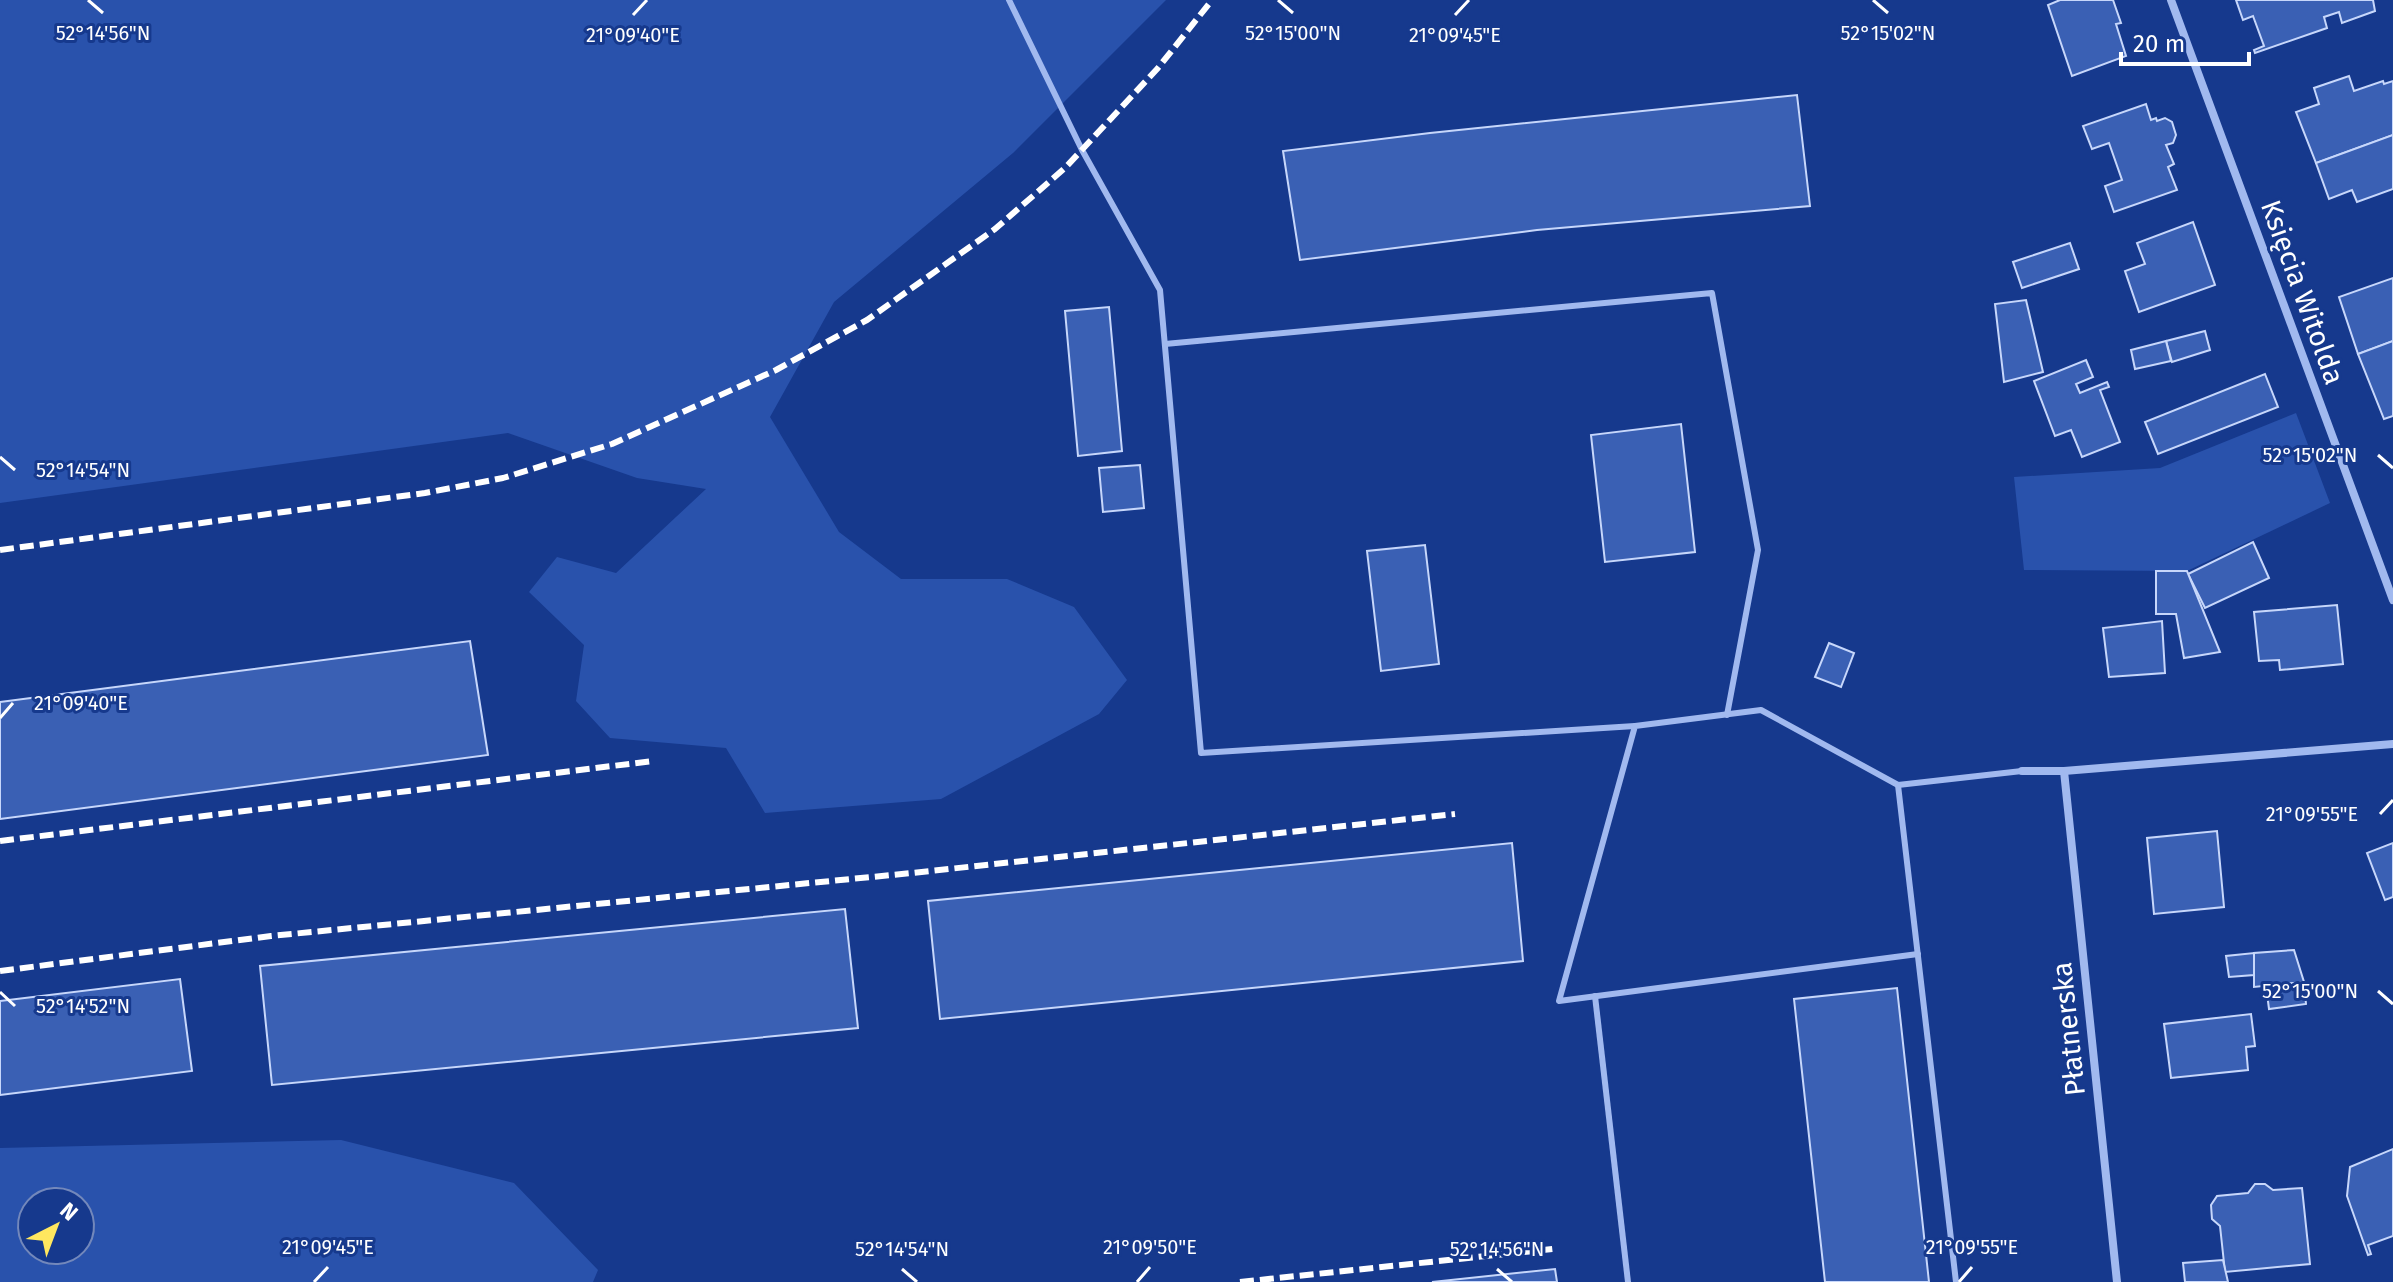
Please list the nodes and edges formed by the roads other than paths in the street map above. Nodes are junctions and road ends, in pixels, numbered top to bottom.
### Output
1 (1009, 0) edge
2 (2171, 0) edge
3 (1165, 344) junction
4 (2393, 600) edge
5 (1727, 715) junction
6 (1635, 726) junction
7 (2393, 744) edge
8 (2022, 771) joint
9 (2064, 771) junction
10 (1898, 785) junction
11 (1918, 954) junction
12 (1595, 996) junction
13 (1628, 1282) edge
14 (1956, 1282) edge
15 (2117, 1282) edge

1 - 3 lane
2 - 4 street, Księcia Witolda
3 - 5 lane
3 - 6 lane
5 - 6 lane
5 - 10 lane
6 - 12 lane
7 - 9 street
8 - 9 street
8 - 10 lane
9 - 15 street, Płatnerska
10 - 11 lane
11 - 12 lane
11 - 14 lane
12 - 13 lane

